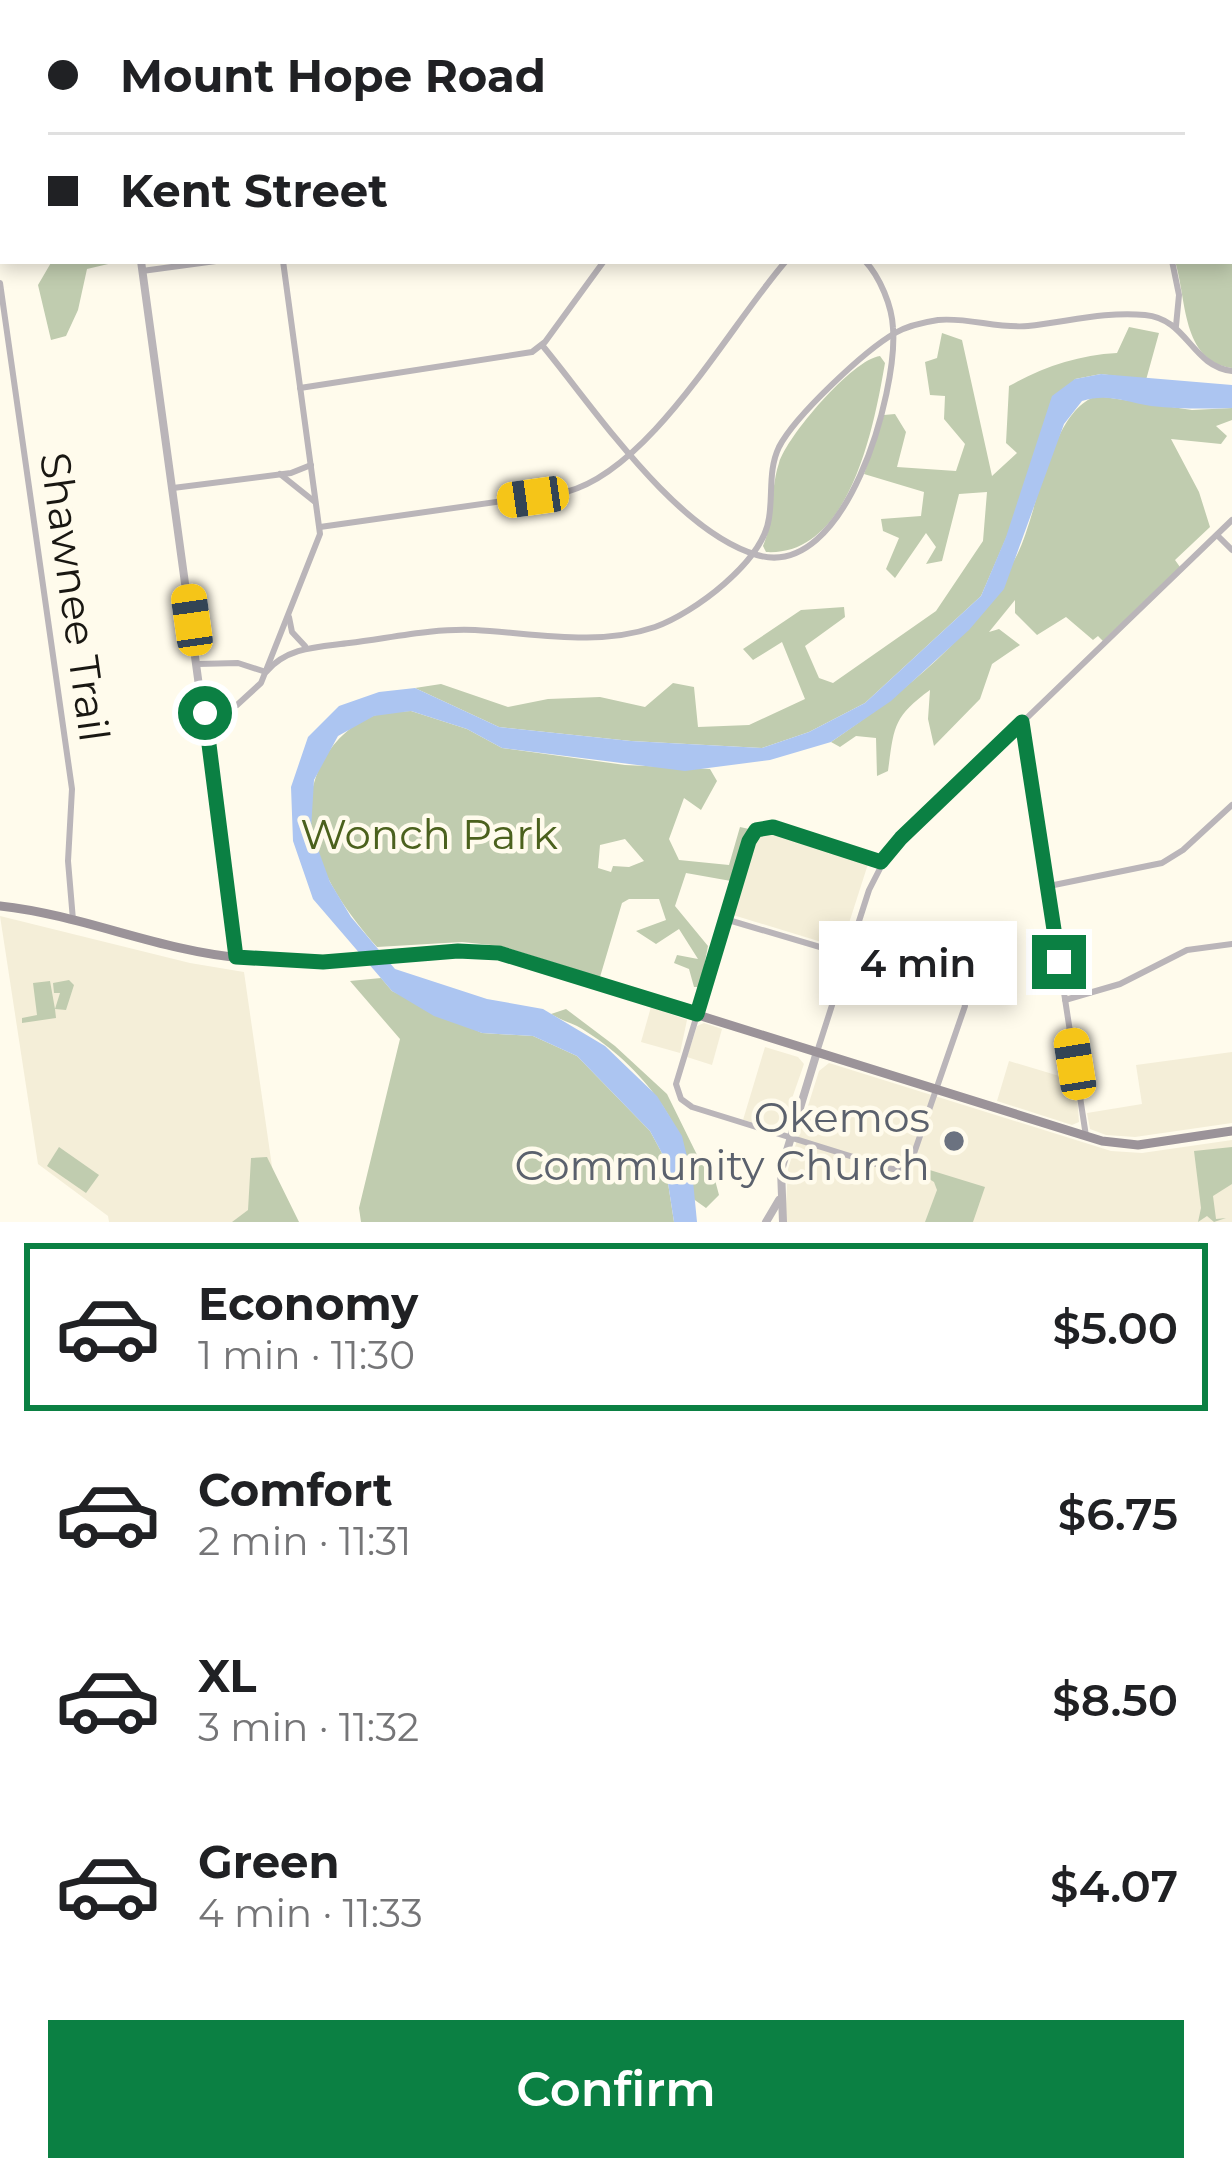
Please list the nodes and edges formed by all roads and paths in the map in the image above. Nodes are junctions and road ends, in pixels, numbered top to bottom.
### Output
1 (283, 264) edge
2 (602, 264) edge
3 (784, 264) edge
4 (867, 264) edge
5 (1173, 264) edge
6 (142, 266) edge
7 (0, 283) edge
8 (1176, 326) junction
9 (893, 334) junction
10 (542, 345) junction
11 (1232, 371) edge
12 (301, 388) junction
13 (633, 455) junction
14 (311, 465) junction
15 (280, 474) junction
16 (173, 488) junction
17 (317, 504) junction
18 (1232, 520) edge
19 (320, 526) junction
20 (1217, 535) junction
21 (1232, 550) edge
22 (751, 553) junction
23 (289, 616) junction
24 (308, 648) junction
25 (198, 664) junction
26 (266, 672) junction
27 (205, 713) junction
28 (1022, 722) junction
29 (1232, 805) edge
30 (1232, 815) edge
31 (1216, 819) junction
32 (881, 862) junction
33 (1048, 886) junction
34 (0, 906) edge
35 (725, 919) junction
36 (73, 920) junction
37 (1232, 944) edge
38 (847, 955) junction
39 (236, 957) junction
40 (1065, 1000) junction
41 (697, 1014) junction
42 (818, 1052) junction
43 (938, 1088) junction
44 (1232, 1131) edge
45 (1086, 1136) junction
46 (789, 1140) junction
47 (780, 1198) junction
48 (766, 1222) edge
49 (782, 1222) edge

1 - 12 street
2 - 10 street
3 - 13 street
4 - 9 street
5 - 8 street
6 - 16 street
7 - 36 street, Shawnee Trail
8 - 9 street
8 - 11 street
9 - 22 street
9 - 22 street
10 - 12 street
10 - 13 street
12 - 14 street
13 - 19 street
13 - 22 street
14 - 15 street
14 - 17 street
15 - 16 street
15 - 17 street
16 - 25 street
17 - 19 street
18 - 20 street
19 - 23 street
20 - 21 street
20 - 28 street
22 - 24 street
23 - 24 street
23 - 26 street
24 - 26 street
25 - 26 street
25 - 27 street
26 - 27 street
27 - 39 street
28 - 32 street
28 - 33 street
29 - 31 street
30 - 31 street
31 - 33 street
32 - 35 street
32 - 38 street
33 - 40 street
34 - 36 main road
35 - 38 street
35 - 41 street
36 - 39 main road
37 - 40 street
38 - 42 street
38 - 43 street
39 - 41 main road
40 - 45 street
41 - 42 main road
41 - 46 street
42 - 43 main road
42 - 46 street
43 - 45 main road
43 - 46 street
44 - 45 main road
46 - 47 street
47 - 48 street
47 - 49 street

